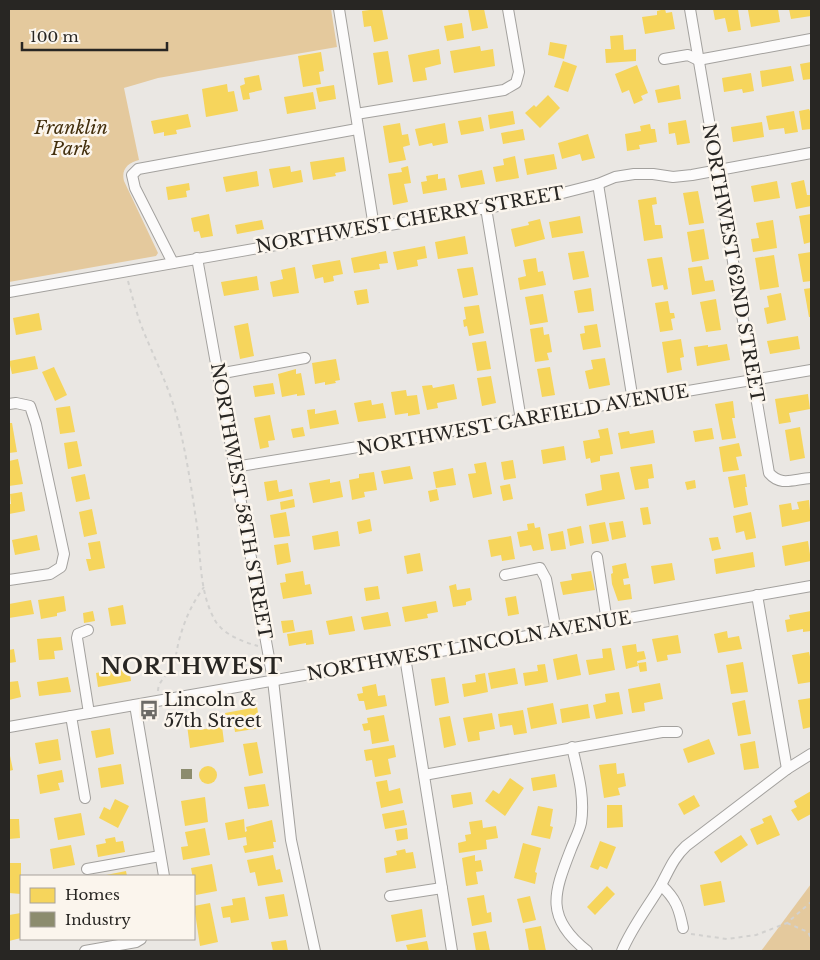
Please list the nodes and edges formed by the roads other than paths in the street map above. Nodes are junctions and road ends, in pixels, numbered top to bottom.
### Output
1 (338, 9) edge
2 (508, 9) edge
3 (690, 9) edge
4 (811, 39) edge
5 (664, 59) dead end
6 (698, 60) junction
7 (356, 114) junction
8 (357, 129) junction
9 (811, 153) edge
10 (716, 170) junction
11 (598, 184) junction
12 (486, 208) junction
13 (374, 227) junction
14 (197, 258) junction
15 (173, 263) junction
16 (9, 292) edge
17 (305, 358) dead end
18 (811, 370) edge
19 (218, 374) junction
20 (753, 381) junction
21 (633, 401) junction
22 (9, 404) edge
23 (521, 420) junction
24 (234, 467) junction
25 (811, 478) edge
26 (596, 557) dead end
27 (505, 575) dead end
28 (9, 580) edge
29 (811, 586) edge
30 (757, 595) junction
31 (607, 622) junction
32 (88, 630) dead end
33 (556, 631) junction
34 (405, 657) junction
35 (273, 680) junction
36 (135, 705) junction
37 (90, 713) junction
38 (71, 716) junction
39 (9, 727) edge
40 (677, 732) dead end
41 (572, 747) junction
42 (811, 754) edge
43 (787, 769) junction
44 (424, 775) junction
45 (84, 798) dead end
46 (160, 856) junction
47 (87, 869) dead end
48 (164, 875) edge
49 (661, 885) junction
50 (442, 888) junction
51 (390, 896) dead end
52 (683, 928) road end
53 (140, 940) edge
54 (85, 951) edge
55 (315, 951) edge
56 (452, 951) edge
57 (587, 951) edge
58 (622, 951) edge

1 - 7 street
2 - 7 street
3 - 6 street, NORTHWEST 62ND STREET
4 - 6 street
5 - 6 street
6 - 10 street, NORTHWEST 62ND STREET
7 - 8 street
8 - 13 street
8 - 15 street
9 - 10 street, NORTHWEST CHERRY STREET
10 - 11 street, NORTHWEST CHERRY STREET
10 - 20 street, NORTHWEST 62ND STREET
11 - 12 street, NORTHWEST CHERRY STREET
11 - 21 street
12 - 13 street, NORTHWEST CHERRY STREET
12 - 23 street
13 - 14 street, NORTHWEST CHERRY STREET
14 - 15 street, NORTHWEST CHERRY STREET
14 - 19 street, NORTHWEST 58TH STREET
15 - 16 street, NORTHWEST CHERRY STREET
17 - 19 street
18 - 20 street, NORTHWEST GARFIELD AVENUE
19 - 24 street, NORTHWEST 58TH STREET
20 - 21 street, NORTHWEST GARFIELD AVENUE
20 - 25 street, NORTHWEST 62ND STREET
21 - 23 street, NORTHWEST GARFIELD AVENUE
22 - 28 street
23 - 24 street, NORTHWEST GARFIELD AVENUE
24 - 35 street, NORTHWEST 58TH STREET
26 - 31 street
27 - 33 street
29 - 30 street, NORTHWEST LINCOLN AVENUE
30 - 31 street, NORTHWEST LINCOLN AVENUE
30 - 43 street
31 - 33 street, NORTHWEST LINCOLN AVENUE
32 - 37 street
33 - 34 street, NORTHWEST LINCOLN AVENUE
34 - 35 street, NORTHWEST LINCOLN AVENUE
34 - 44 street
35 - 36 street, NORTHWEST LINCOLN AVENUE
35 - 55 street, NORTHWEST 58TH STREET
36 - 37 street, NORTHWEST LINCOLN AVENUE
36 - 46 street
37 - 38 street, NORTHWEST LINCOLN AVENUE
38 - 39 street, NORTHWEST LINCOLN AVENUE
38 - 45 street
40 - 41 street
41 - 44 street
41 - 57 street
42 - 43 street
43 - 49 street
44 - 50 street
46 - 47 street
46 - 48 street
49 - 52 street
49 - 58 street
50 - 51 street
50 - 56 street
53 - 54 street

